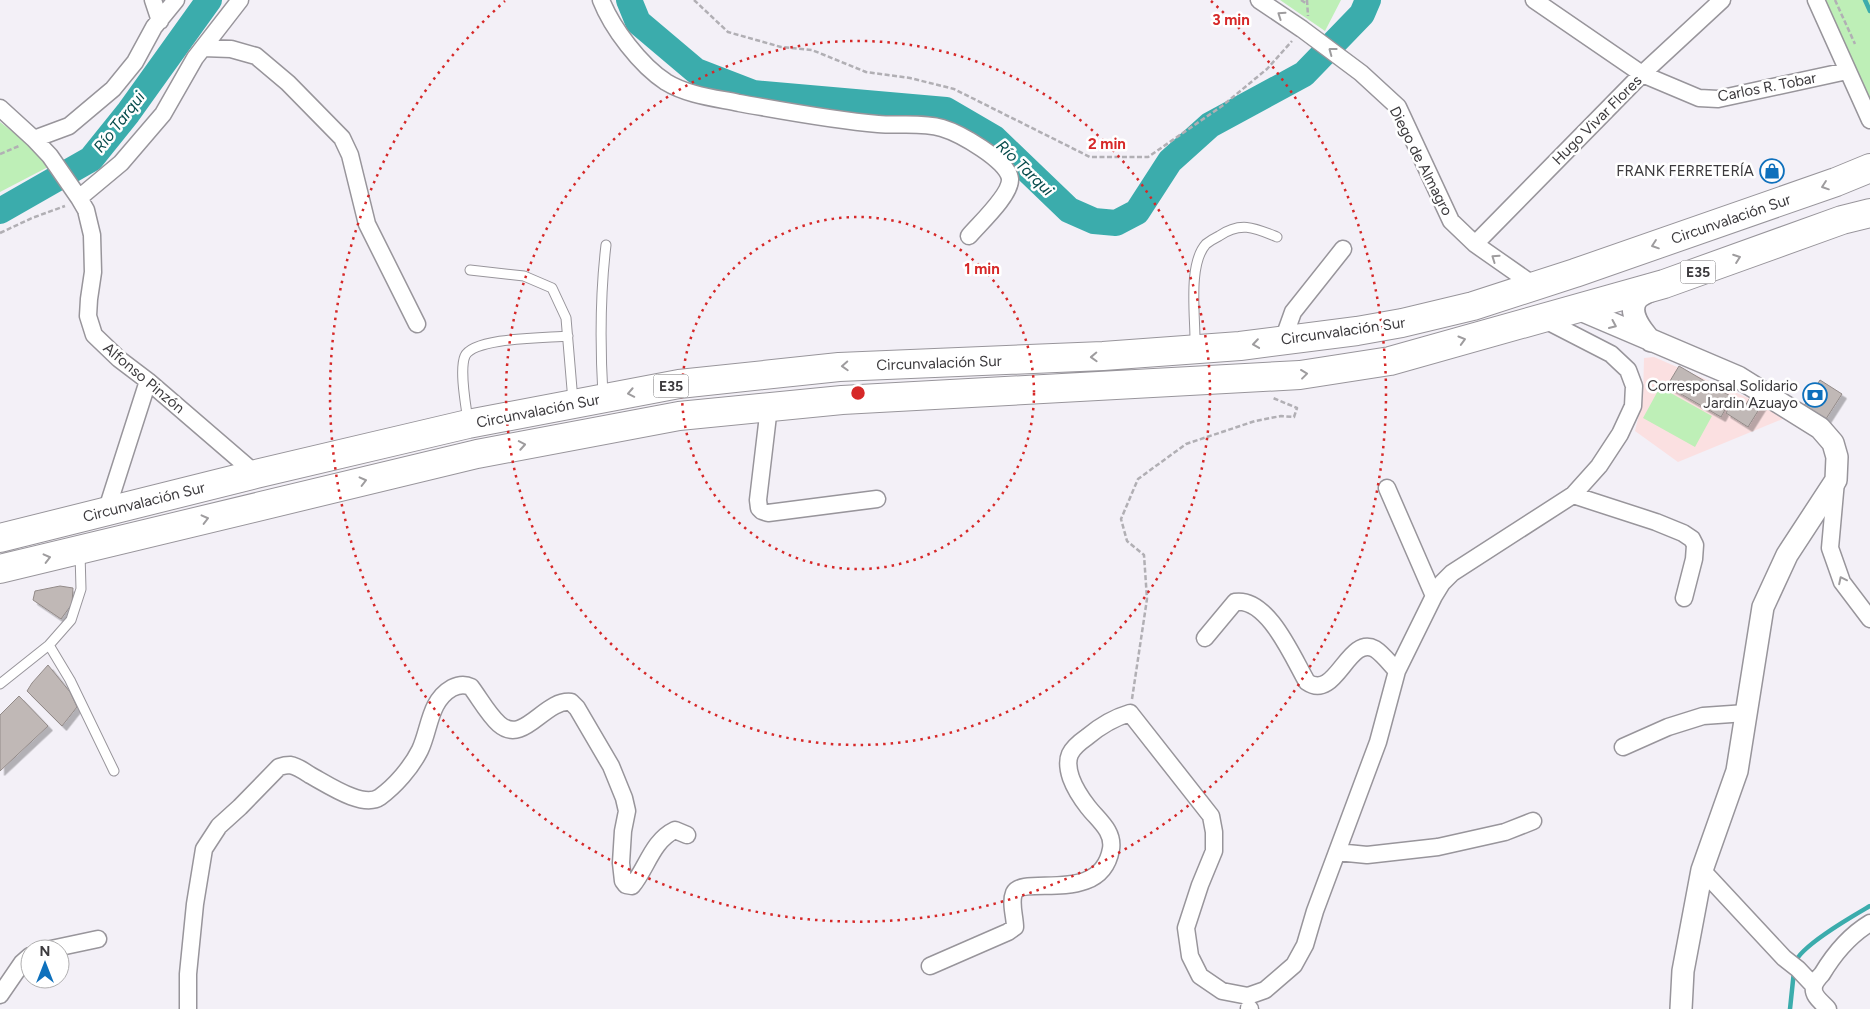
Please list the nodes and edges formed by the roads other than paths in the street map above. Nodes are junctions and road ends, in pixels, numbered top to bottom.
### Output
1 (153, 0) edge
2 (176, 0) edge
3 (240, 0) edge
4 (601, 0) edge
5 (1259, 0) edge
6 (1534, 0) edge
7 (1722, 0) edge
8 (1816, 0) edge
9 (1555, 6) edge
10 (160, 21) junction
11 (203, 48) junction
12 (1847, 71) junction
13 (1642, 74) junction
14 (0, 108) edge
15 (1870, 120) edge
16 (34, 139) junction
17 (1870, 168) edge
18 (79, 198) junction
19 (1870, 213) edge
20 (968, 236) dead end
21 (1277, 237) dead end
22 (1475, 244) junction
23 (606, 245) dead end
24 (1343, 249) dead end
25 (470, 270) dead end
26 (1664, 284) junction
27 (1535, 286) junction
28 (1576, 308) junction
29 (1541, 318) junction
30 (418, 324) dead end
31 (568, 336) junction
32 (1283, 340) junction
33 (1651, 341) junction
34 (1195, 349) junction
35 (148, 381) junction
36 (604, 398) junction
37 (573, 404) junction
38 (769, 407) junction
39 (468, 424) junction
40 (256, 474) junction
41 (1836, 480) junction
42 (1387, 488) dead end
43 (1573, 495) junction
44 (877, 499) dead end
45 (106, 512) junction
46 (0, 538) edge
47 (80, 550) junction
48 (0, 569) edge
49 (1434, 596) junction
50 (1684, 598) dead end
51 (1870, 619) edge
52 (1205, 638) dead end
53 (49, 645) junction
54 (1397, 671) junction
55 (0, 684) edge
56 (1746, 713) junction
57 (1623, 746) dead end
58 (114, 771) dead end
59 (1533, 821) dead end
60 (687, 835) dead end
61 (1337, 852) junction
62 (1702, 870) junction
63 (1870, 923) edge
64 (98, 939) dead end
65 (70, 945) edge
66 (20, 966) edge
67 (930, 966) dead end
68 (1814, 986) junction
69 (0, 995) edge
70 (1249, 1006) edge
71 (188, 1009) edge
72 (1681, 1009) edge
73 (1828, 1009) edge

1 - 10 street
2 - 10 street
3 - 11 street
4 - 20 street
22 -> 5 street, Diego de Almagro
6 - 9 street, Carlos R. Tobar
7 - 13 street, Hugo Vivar Flores
8 - 12 street
9 - 13 street, Carlos R. Tobar
10 - 16 street
11 - 18 street
11 - 30 street
12 - 13 street, Carlos R. Tobar
12 - 15 street
13 - 22 street, Hugo Vivar Flores
14 - 16 street, Alfonso Pinzón
16 - 18 street, Alfonso Pinzón
17 -> 27 highway, Circunvalación Sur / E35
18 - 35 street, Alfonso Pinzón
26 -> 19 highway, Circunvalación Sur / E35
21 - 34 lane
27 -> 22 street, Diego de Almagro
23 - 36 lane
24 - 32 street
25 - 31 lane
26 - 28 highway, Circunvalación Sur / E35
26 - 33 street
27 - 32 highway, Circunvalación Sur / E35
28 - 29 highway, Circunvalación Sur / E35
28 -> 33 street
38 -> 29 highway, Circunvalación Sur / E35
29 - 43 street
31 - 37 lane
31 - 39 lane
32 -> 34 highway, Circunvalación Sur / E35
33 - 41 street
34 -> 36 highway, Circunvalación Sur / E35
35 - 40 street, Alfonso Pinzón
35 - 45 street
36 - 37 highway, Circunvalación Sur / E35
37 - 39 highway, Circunvalación Sur / E35
38 - 44 street
47 -> 38 highway, Circunvalación Sur / E35
39 - 40 highway, Circunvalación Sur / E35
40 - 45 highway, Circunvalación Sur / E35
51 -> 41 street
41 - 56 street
42 - 49 street
43 - 49 street
43 - 50 street
45 - 46 highway, Circunvalación Sur / E35
48 -> 47 highway, Circunvalación Sur / E35
47 - 53 lane
49 - 54 street
52 - 54 street
53 - 55 lane
53 - 58 lane
54 - 61 street
56 - 57 street
56 - 62 street
59 - 61 street
60 - 71 street
61 - 70 street
62 - 68 street
62 - 72 street
63 - 68 street
64 - 65 street
66 - 69 street
67 - 70 street
68 - 73 street

